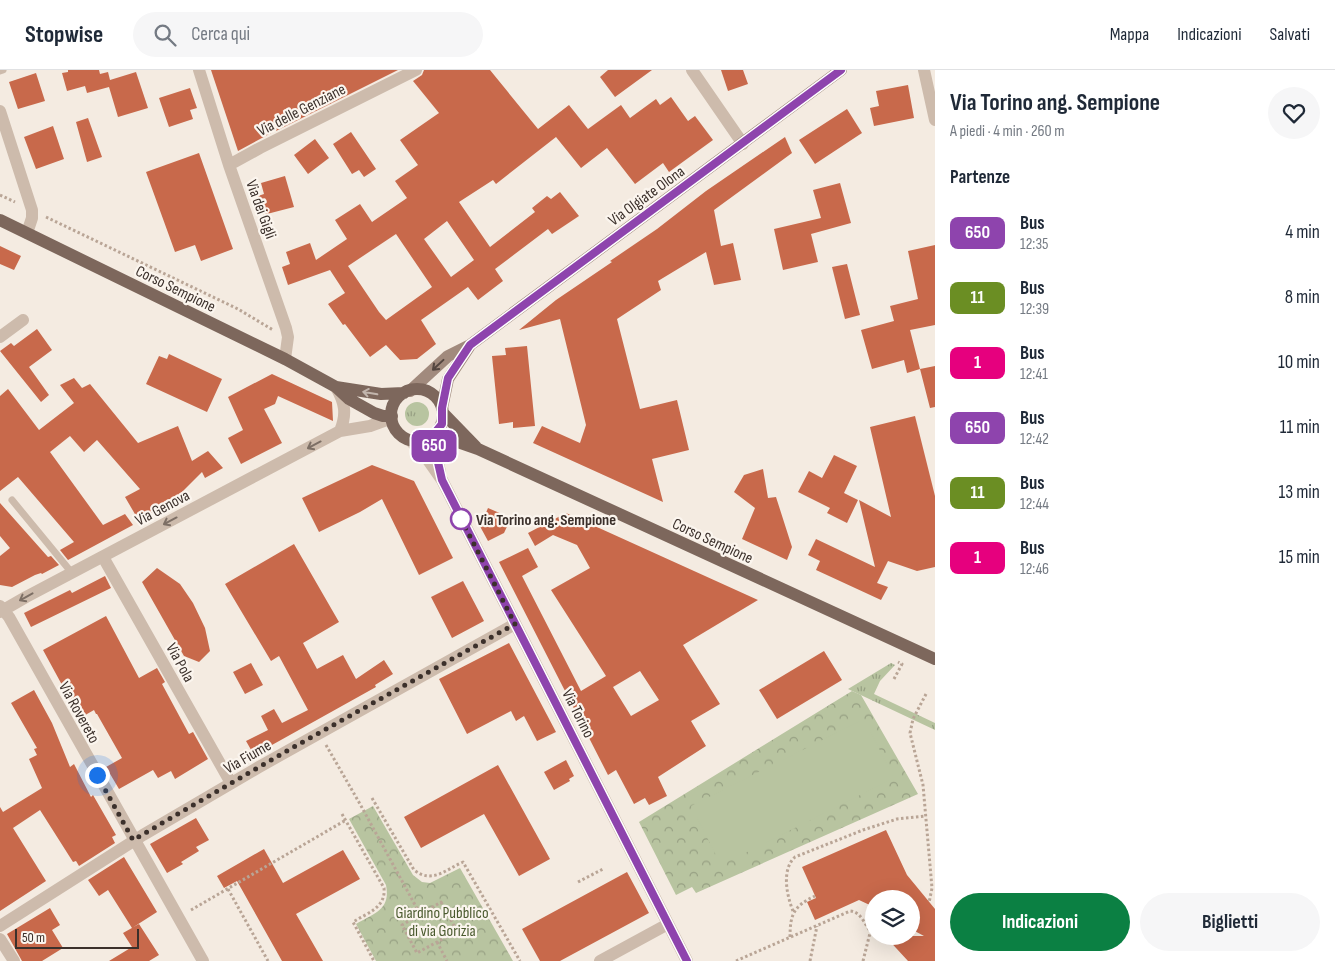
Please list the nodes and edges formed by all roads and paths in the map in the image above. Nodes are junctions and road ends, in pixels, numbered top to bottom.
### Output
1 (199, 70) edge
2 (416, 70) edge
3 (692, 70) edge
4 (841, 70) edge
5 (924, 70) edge
6 (0, 111) edge
7 (935, 120) edge
8 (743, 144) junction
9 (229, 166) junction
10 (43, 215) dead end
11 (0, 220) edge
12 (27, 234) junction
13 (23, 320) dead end
14 (276, 332) dead end
15 (0, 338) edge
16 (470, 345) junction
17 (285, 360) junction
18 (336, 387) junction
19 (407, 392) junction
20 (443, 410) junction
21 (392, 417) junction
22 (340, 431) junction
23 (433, 435) junction
24 (410, 440) junction
25 (478, 449) junction
26 (442, 480) junction
27 (12, 500) dead end
28 (103, 557) junction
29 (72, 573) junction
30 (1, 609) edge
31 (515, 624) junction
32 (935, 659) edge
33 (898, 662) dead end
34 (894, 679) dead end
35 (926, 694) dead end
36 (324, 743) dead end
37 (230, 783) junction
38 (372, 798) dead end
39 (342, 814) dead end
40 (926, 816) junction
41 (346, 820) junction
42 (133, 840) junction
43 (603, 869) dead end
44 (578, 882) dead end
45 (228, 889) junction
46 (815, 896) dead end
47 (929, 903) dead end
48 (794, 911) junction
49 (187, 912) dead end
50 (420, 914) junction
51 (865, 923) edge
52 (668, 924) junction
53 (0, 926) edge
54 (817, 926) junction
55 (790, 937) junction
56 (0, 939) edge
57 (437, 942) junction
58 (869, 945) edge
59 (14, 961) edge
60 (203, 961) edge
61 (268, 961) edge
62 (374, 961) edge
63 (447, 961) edge
64 (520, 961) edge
65 (600, 961) edge
66 (687, 961) edge
67 (736, 961) edge
68 (810, 961) edge
69 (863, 961) edge

1 - 9 street, Via dei Gigli
2 - 9 street, Via delle Genziane
3 - 8 street
4 - 8 street, Via Olgiate Olona
5 - 7 street
6 - 12 street
8 - 16 street, Via Olgiate Olona
9 - 17 street, Via dei Gigli
10 - 14 path
11 - 12 main road, Corso Sempione
12 - 17 main road, Corso Sempione
13 - 15 street
16 -> 19 street, Via Olgiate Olona
16 - 20 street, Via Olgiate Olona
17 - 18 main road, Corso Sempione
19 -> 18 main road, Corso Sempione
18 - 21 main road, Corso Sempione
18 - 22 street
19 - 20 main road, Corso Sempione
19 - 21 main road
20 - 23 main road
20 - 25 main road, Corso Sempione
21 - 22 street, Via Genova
21 - 24 main road
22 -> 28 street, Via Genova
23 - 24 main road, Corso Sempione
23 - 25 main road, Corso Sempione
23 - 26 street, Via Torino
24 - 26 street, Via Torino
25 - 32 main road, Corso Sempione
26 - 31 street, Via Torino
27 - 29 lane
28 - 29 street, Via Genova
28 - 37 street, Via Pola
29 -> 30 street, Via Genova
30 - 42 street, Via Rovereto
31 - 37 street, Via Fiume
31 - 52 street, Via Torino
33 - 34 path
35 - 40 path
36 - 50 path
37 - 42 street, Via Fiume
38 - 64 path
39 - 41 path
40 - 47 path
40 - 48 path
41 - 45 path
41 - 62 path
42 - 53 street, Via Fiume
42 - 60 street, Via Rovereto
43 - 44 path
45 - 49 path
45 - 61 path
46 - 48 path
48 - 55 path
50 - 57 path
50 - 57 path
51 - 54 path
52 - 65 street
52 - 66 street, Via Torino
54 - 55 path
54 - 68 path
55 - 67 path
56 - 59 street
57 - 63 path
58 - 69 path

